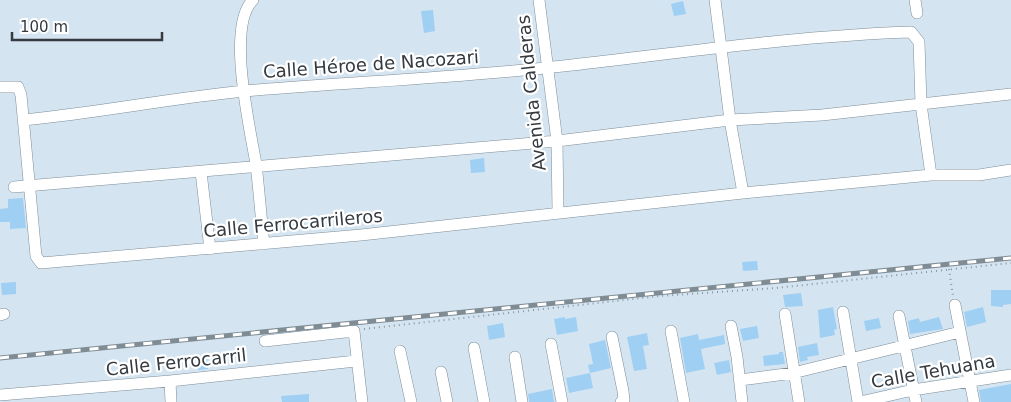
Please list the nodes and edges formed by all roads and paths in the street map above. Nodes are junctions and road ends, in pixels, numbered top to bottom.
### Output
1 (253, 0) edge
2 (539, 0) edge
3 (715, 0) edge
4 (915, 0) edge
5 (917, 13) dead end
6 (722, 49) junction
7 (548, 68) junction
8 (0, 87) edge
9 (244, 91) junction
10 (1011, 94) edge
11 (921, 104) junction
12 (23, 120) junction
13 (730, 120) junction
14 (557, 141) junction
15 (256, 165) junction
16 (1011, 170) edge
17 (201, 172) junction
18 (931, 175) junction
19 (14, 187) dead end
20 (31, 188) junction
21 (743, 193) junction
22 (558, 212) junction
23 (264, 244) junction
24 (210, 249) junction
25 (1011, 264) edge
26 (949, 269) junction
27 (955, 305) joint
28 (843, 312) dead end
29 (785, 314) dead end
30 (899, 316) dead end
31 (731, 326) dead end
32 (354, 330) junction
33 (670, 331) dead end
34 (960, 332) junction
35 (612, 337) dead end
36 (266, 341) dead end
37 (551, 344) dead end
38 (905, 346) junction
39 (474, 348) dead end
40 (400, 351) dead end
41 (515, 357) dead end
42 (356, 360) junction
43 (851, 360) junction
44 (442, 372) dead end
45 (793, 373) junction
46 (1011, 375) edge
47 (740, 380) junction
48 (170, 381) junction
49 (971, 381) junction
50 (0, 395) edge
51 (914, 396) edge
52 (39, 397) edge
53 (623, 401) edge
54 (171, 402) edge
55 (362, 402) edge
56 (411, 402) edge
57 (447, 402) edge
58 (484, 402) edge
59 (522, 402) edge
60 (562, 402) edge
61 (684, 402) edge
62 (742, 402) edge
63 (799, 402) edge
64 (859, 402) edge
65 (974, 402) edge

1 - 9 street
2 - 7 street, Avenida Calderas
3 - 6 street
4 - 5 street
6 - 7 street, Calle Héroe de Nacozari
6 - 11 street, Calle Héroe de Nacozari
6 - 13 street
7 - 9 street, Calle Héroe de Nacozari
7 - 14 street, Avenida Calderas
8 - 12 street, Calle Ferrocarrileros
9 - 12 street, Calle Héroe de Nacozari
9 - 15 street
10 - 11 street
11 - 13 street
11 - 18 street
12 - 20 street, Calle Ferrocarrileros
13 - 14 street
13 - 21 street
14 - 15 street
14 - 22 street, Avenida Calderas
15 - 17 street
15 - 23 street
16 - 18 street, Calle Ferrocarrileros
17 - 20 street
17 - 24 street
18 - 21 street, Calle Ferrocarrileros
19 - 20 street
20 - 24 street, Calle Ferrocarrileros
21 - 22 street, Calle Ferrocarrileros
22 - 23 street, Calle Ferrocarrileros
23 - 24 street, Calle Ferrocarrileros
25 - 26 path
26 - 27 path
26 - 32 path
27 - 34 street
28 - 43 street
29 - 45 street
30 - 38 street
31 - 47 street
32 - 36 street
32 - 42 street
33 - 61 street
34 - 38 street
34 - 49 street
35 - 53 street
37 - 60 street
38 - 43 street
38 - 51 street
39 - 58 street
40 - 56 street
41 - 59 street
42 - 48 street, Calle Ferrocarril
42 - 55 street
43 - 45 street
43 - 64 street
44 - 57 street
45 - 47 street
45 - 63 street
46 - 49 street, Calle Tehuana
47 - 62 street
48 - 52 street, Calle Ferrocarril
48 - 54 street
49 - 51 street, Calle Tehuana
49 - 65 street
50 - 52 street, Calle Ferrocarril
51 - 64 street, Calle Tehuana

